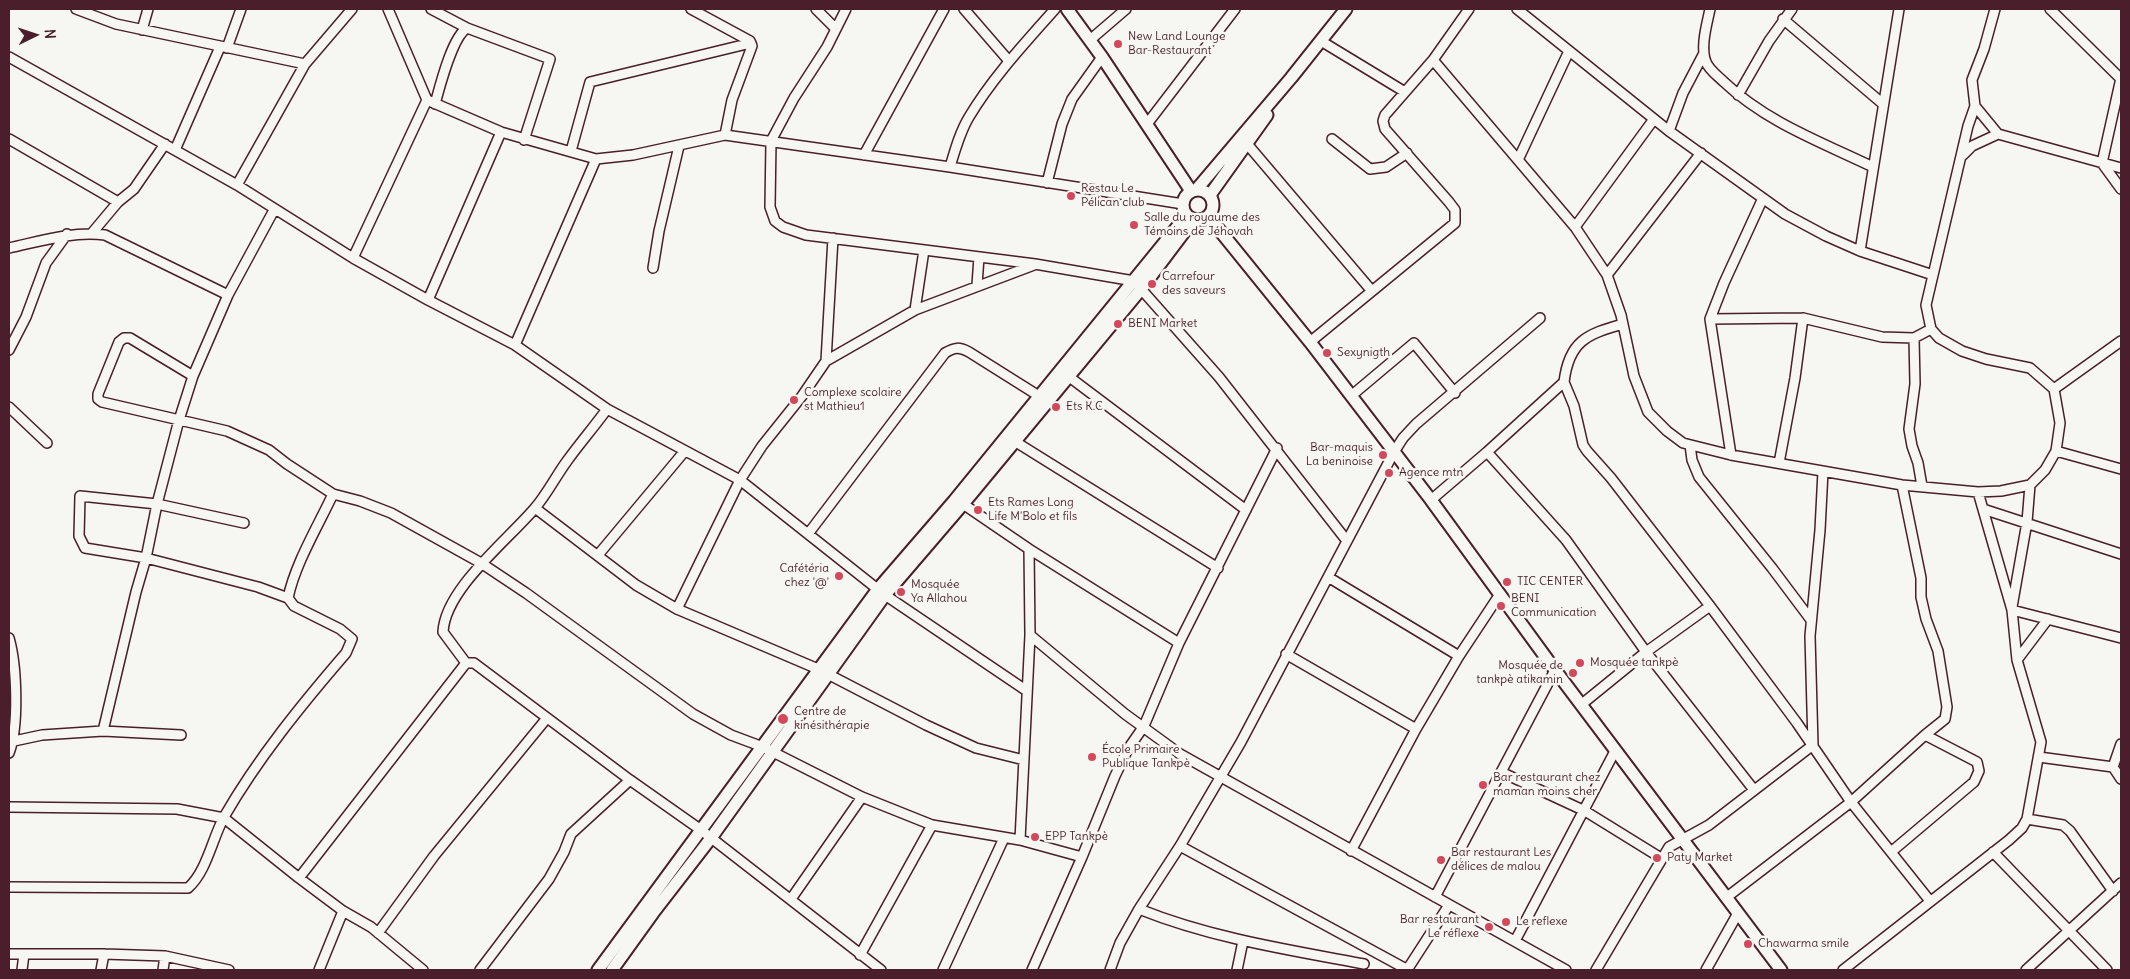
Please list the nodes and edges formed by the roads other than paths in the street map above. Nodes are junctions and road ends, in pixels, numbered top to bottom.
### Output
1 (76, 9) edge
2 (148, 9) edge
3 (241, 9) edge
4 (352, 9) edge
5 (388, 9) edge
6 (431, 9) edge
7 (691, 9) edge
8 (816, 9) edge
9 (846, 9) edge
10 (944, 9) edge
11 (964, 9) edge
12 (1055, 9) edge
13 (1067, 9) edge
14 (1126, 9) edge
15 (1235, 9) edge
16 (1346, 9) edge
17 (1469, 9) edge
18 (1516, 9) edge
19 (1710, 9) edge
20 (1792, 9) edge
21 (1899, 9) edge
22 (1995, 9) edge
23 (2050, 9) edge
24 (1783, 19) junction
25 (467, 28) junction
26 (836, 29) junction
27 (142, 30) junction
28 (1090, 40) junction
29 (1321, 41) junction
30 (751, 43) junction
31 (223, 48) junction
32 (1569, 51) junction
33 (1704, 53) junction
34 (9, 57) edge
35 (1102, 57) junction
36 (1433, 60) junction
37 (1009, 61) junction
38 (305, 64) junction
39 (1291, 78) junction
40 (2121, 78) edge
41 (1405, 92) junction
42 (1738, 95) junction
43 (431, 102) junction
44 (1883, 104) junction
45 (1975, 106) junction
46 (1654, 119) junction
47 (1147, 124) junction
48 (1669, 130) junction
49 (501, 132) junction
50 (1998, 134) junction
51 (725, 135) junction
52 (9, 139) edge
53 (1332, 139) dead end
54 (524, 140) junction
55 (771, 141) junction
56 (165, 144) junction
57 (1248, 145) junction
58 (679, 146) junction
59 (175, 150) junction
60 (571, 151) junction
61 (1407, 153) junction
62 (1701, 153) junction
63 (864, 154) junction
64 (1963, 154) junction
65 (596, 159) junction
66 (1518, 160) junction
67 (2102, 164) junction
68 (950, 167) junction
69 (1873, 167) junction
70 (2121, 168) edge
71 (1047, 183) junction
72 (237, 185) junction
73 (2121, 189) edge
74 (1194, 190) junction
75 (1210, 196) junction
76 (1763, 198) junction
77 (118, 202) junction
78 (274, 210) junction
79 (1188, 213) junction
80 (1208, 216) junction
81 (1574, 228) junction
82 (92, 233) junction
83 (67, 234) junction
84 (833, 238) junction
85 (9, 248) edge
86 (924, 250) junction
87 (1860, 250) junction
88 (978, 257) junction
89 (353, 258) junction
90 (1035, 264) junction
91 (653, 268) dead end
92 (1607, 275) junction
93 (1933, 275) junction
94 (1138, 284) junction
95 (977, 285) junction
96 (1371, 290) junction
97 (228, 295) junction
98 (428, 300) junction
99 (915, 310) junction
100 (1540, 318) dead end
101 (1803, 318) junction
102 (1710, 319) junction
103 (1623, 324) junction
104 (1931, 329) junction
105 (1914, 338) junction
106 (2121, 341) edge
107 (1310, 342) junction
108 (515, 345) junction
109 (9, 350) edge
110 (826, 361) junction
111 (193, 376) junction
112 (1068, 376) junction
113 (1564, 382) junction
114 (2054, 390) junction
115 (1455, 393) junction
116 (1039, 396) junction
117 (1351, 396) junction
118 (9, 406) edge
119 (607, 410) junction
120 (179, 420) junction
121 (1011, 439) junction
122 (47, 443) dead end
123 (1690, 445) junction
124 (1277, 448) junction
125 (2056, 451) junction
126 (684, 452) junction
127 (1394, 452) junction
128 (1487, 452) junction
129 (1731, 455) junction
130 (1779, 463) junction
131 (2121, 469) edge
132 (1823, 471) junction
133 (740, 480) junction
134 (1902, 484) junction
135 (2030, 485) junction
136 (1922, 486) junction
137 (1978, 492) junction
138 (333, 494) junction
139 (1431, 500) junction
140 (157, 504) junction
141 (963, 504) junction
142 (535, 508) junction
143 (1983, 509) junction
144 (1246, 510) junction
145 (2026, 522) junction
146 (244, 523) dead end
147 (808, 534) junction
148 (1347, 540) junction
149 (1029, 549) junction
150 (2121, 554) edge
151 (598, 555) junction
152 (146, 558) junction
153 (481, 563) junction
154 (1218, 568) junction
155 (1328, 577) junction
156 (882, 592) junction
157 (1500, 594) junction
158 (288, 598) junction
159 (1710, 606) junction
160 (677, 608) junction
161 (2012, 610) junction
162 (2048, 619) junction
163 (1811, 620) junction
164 (1030, 635) junction
165 (9, 638) edge
166 (2121, 638) edge
167 (1179, 643) junction
168 (1646, 652) junction
169 (1286, 654) junction
170 (1459, 656) junction
171 (2017, 660) junction
172 (466, 662) junction
173 (1554, 670) junction
174 (822, 672) junction
175 (1027, 691) junction
176 (12, 700) edge
177 (1582, 704) junction
178 (547, 718) junction
179 (1144, 726) junction
180 (1416, 729) junction
181 (103, 731) junction
182 (181, 735) dead end
183 (1925, 736) junction
184 (14, 741) junction
185 (2121, 744) edge
186 (1812, 745) junction
187 (768, 749) junction
188 (1615, 751) junction
189 (9, 753) edge
190 (2039, 757) junction
191 (1024, 760) junction
192 (2113, 767) junction
193 (1501, 772) junction
194 (1220, 777) junction
195 (2121, 779) edge
196 (630, 780) junction
197 (1754, 790) junction
198 (862, 797) junction
199 (1851, 802) junction
200 (9, 806) edge
201 (1585, 811) junction
202 (224, 818) junction
203 (2027, 819) junction
204 (932, 825) junction
205 (701, 830) junction
206 (711, 838) junction
207 (1004, 838) junction
208 (1020, 840) junction
209 (1683, 841) junction
210 (1180, 846) junction
211 (1351, 852) junction
212 (1891, 852) junction
213 (1993, 852) junction
214 (1082, 857) junction
215 (1661, 858) junction
216 (299, 878) junction
217 (2121, 882) edge
218 (9, 887) edge
219 (2113, 891) junction
220 (1435, 897) junction
221 (1727, 897) junction
222 (791, 899) junction
223 (1930, 901) junction
224 (1449, 905) junction
225 (1139, 910) junction
226 (343, 911) junction
227 (1738, 913) junction
228 (2069, 932) junction
229 (378, 933) junction
230 (1243, 941) junction
231 (1514, 942) junction
232 (1373, 952) junction
233 (9, 954) edge
234 (24, 954) junction
235 (104, 954) junction
236 (860, 954) junction
237 (165, 956) junction
238 (1362, 967) edge
239 (22, 970) edge
240 (101, 970) edge
241 (163, 970) edge
242 (229, 970) edge
243 (319, 970) edge
244 (423, 970) edge
245 (480, 970) edge
246 (598, 970) edge
247 (612, 970) edge
248 (881, 970) edge
249 (943, 970) edge
250 (1032, 970) edge
251 (1110, 970) edge
252 (1237, 970) edge
253 (1408, 970) edge
254 (1566, 970) edge
255 (1596, 970) edge
256 (1706, 970) edge
257 (1781, 970) edge
258 (1843, 970) edge
259 (2026, 970) edge
260 (2107, 970) edge

1 - 27 street
2 - 27 street
3 - 31 street
4 - 38 street
5 - 43 street
6 - 25 street
7 - 30 street
8 - 26 street
9 - 26 street
10 - 63 street
11 - 37 street
12 - 37 street
13 - 28 main road
14 - 28 street
15 - 47 street
16 - 29 main road
17 - 36 street
18 - 32 street
19 - 33 street
20 - 24 street
21 - 44 street
22 - 45 street
23 - 40 street
24 - 42 street
24 - 44 street
25 - 43 street
25 - 54 street
26 - 55 street
27 - 31 street
28 - 35 main road
29 - 39 main road
29 - 41 street
30 - 51 street
30 - 60 street
31 - 38 street
31 - 59 street
32 - 46 street
32 - 66 street
33 - 42 street
33 - 48 street
34 - 56 street
35 - 47 main road
35 - 71 street
36 - 41 street
36 - 66 street
37 - 68 street
38 - 72 street
39 - 57 main road
39 - 74 main road
40 - 67 street
41 - 61 street
42 - 69 street
43 - 49 street
43 - 89 street
44 - 69 street
45 - 50 street
45 - 64 street
46 - 48 street
46 - 81 street
47 - 74 main road
48 - 62 street
49 - 54 street
49 - 98 street
50 - 64 street
50 - 67 street
51 - 55 street
51 - 58 street
52 - 77 street
53 - 61 street
54 - 60 street
55 - 63 street
55 - 84 street
56 - 59 street
56 - 77 street
57 - 75 main road
57 - 96 street
58 - 65 street
58 - 91 street
59 - 72 street
60 - 65 street
61 - 96 street
62 - 76 street
62 - 92 street
63 - 68 street
64 - 93 street
65 - 108 street
66 - 81 street
67 - 70 street
67 - 73 street
68 - 71 street
69 - 87 street
71 - 79 street
72 - 78 street
74 - 75 main road
74 - 79 main road
75 - 80 main road
76 - 87 street
76 - 102 street
77 - 82 street
78 - 89 street
78 - 97 street
79 - 80 main road
79 - 94 main road
80 - 107 main road
81 - 92 street
82 - 83 street
82 - 97 street
83 - 85 street
83 - 109 street
84 - 86 street
84 - 110 street
86 - 88 street
86 - 99 street
87 - 93 street
88 - 90 street
88 - 95 street
89 - 98 street
90 - 94 street
90 - 95 street
92 - 103 street
93 - 104 street
94 - 112 main road
94 - 116 main road
94 - 124 street
95 - 99 street
96 - 107 street
97 - 111 street
98 - 108 street
99 - 110 street
100 - 115 street
101 - 102 street
101 - 105 street
101 - 130 street
102 - 129 street
103 - 113 street
103 - 123 street
104 - 105 street
104 - 114 street
105 - 136 street
106 - 114 street
107 - 117 main road
108 - 119 street
110 - 133 street
111 - 120 street
111 - 120 street
112 - 121 main road
112 - 144 street
113 - 128 street
113 - 159 street
114 - 125 street
115 - 117 street
115 - 127 street
116 - 121 main road
116 - 147 street
117 - 127 main road
118 - 122 street
119 - 126 street
119 - 142 street
120 - 138 street
120 - 140 street
121 - 141 main road
121 - 154 street
121 - 156 main road
123 - 129 street
123 - 163 street
124 - 144 street
124 - 148 street
125 - 131 street
125 - 135 street
126 - 133 street
126 - 151 street
127 - 139 main road
127 - 148 street
128 - 139 street
128 - 168 street
129 - 130 street
130 - 132 street
132 - 134 street
132 - 163 street
133 - 147 street
133 - 160 street
134 - 136 street
134 - 183 street
135 - 137 street
135 - 145 street
136 - 137 street
137 - 143 street
138 - 153 street
138 - 158 street
139 - 157 main road
140 - 146 street
140 - 152 street
140 - 152 street
141 - 149 street
141 - 156 main road
142 - 151 street
142 - 153 street
143 - 145 street
143 - 161 street
144 - 154 street
145 - 150 street
145 - 161 street
147 - 156 street
148 - 155 street
149 - 164 street
149 - 167 street
151 - 160 street
152 - 158 street
152 - 181 street
153 - 172 street
153 - 187 street
154 - 167 street
155 - 169 street
155 - 170 street
156 - 174 main road
156 - 175 street
157 - 170 street
157 - 173 main road
158 - 202 street
159 - 168 street
159 - 186 street
160 - 174 street
161 - 162 street
161 - 171 street
162 - 166 street
162 - 171 street
163 - 186 street
164 - 175 street
164 - 179 street
165 - 176 street
167 - 179 street
168 - 177 street
168 - 197 street
169 - 180 street
169 - 194 street
170 - 180 street
171 - 190 street
172 - 178 street
172 - 216 street
173 - 177 main road
173 - 193 street
174 - 187 main road
174 - 191 street
175 - 191 street
176 - 184 street
177 - 188 main road
178 - 196 street
178 - 229 street
179 - 194 street
179 - 214 street
180 - 211 street
181 - 182 street
181 - 184 street
183 - 199 street
183 - 212 street
184 - 189 street
185 - 192 street
186 - 197 street
186 - 199 street
187 - 198 street
187 - 205 main road
187 - 206 main road
188 - 201 street
188 - 209 main road
190 - 192 street
190 - 203 street
191 - 208 street
192 - 195 street
193 - 201 street
193 - 220 street
194 - 210 street
194 - 211 street
196 - 205 street
196 - 245 street
197 - 209 street
198 - 204 street
198 - 222 street
199 - 212 street
199 - 221 street
200 - 202 street
201 - 215 street
201 - 231 street
202 - 216 street
202 - 218 street
203 - 213 street
203 - 219 street
204 - 207 street
204 - 236 street
205 - 206 street
205 - 246 main road
206 - 222 street
206 - 247 main road
207 - 208 street
207 - 249 street
208 - 214 street
209 - 215 street
209 - 221 main road
210 - 225 street
210 - 232 street
211 - 220 street
212 - 223 street
213 - 223 street
213 - 228 street
214 - 250 street
215 - 255 street
216 - 226 street
217 - 219 street
219 - 228 street
220 - 224 street
221 - 227 main road
222 - 236 street
223 - 258 street
224 - 231 street
224 - 253 street
225 - 230 street
225 - 251 street
226 - 229 street
226 - 243 street
227 - 256 street
227 - 257 main road
228 - 259 street
228 - 260 street
229 - 244 street
230 - 238 street
230 - 252 street
231 - 254 street
232 - 238 street
232 - 253 street
233 - 234 street
234 - 235 street
234 - 239 street
235 - 237 street
235 - 240 street
236 - 248 street
237 - 241 street
237 - 242 street

